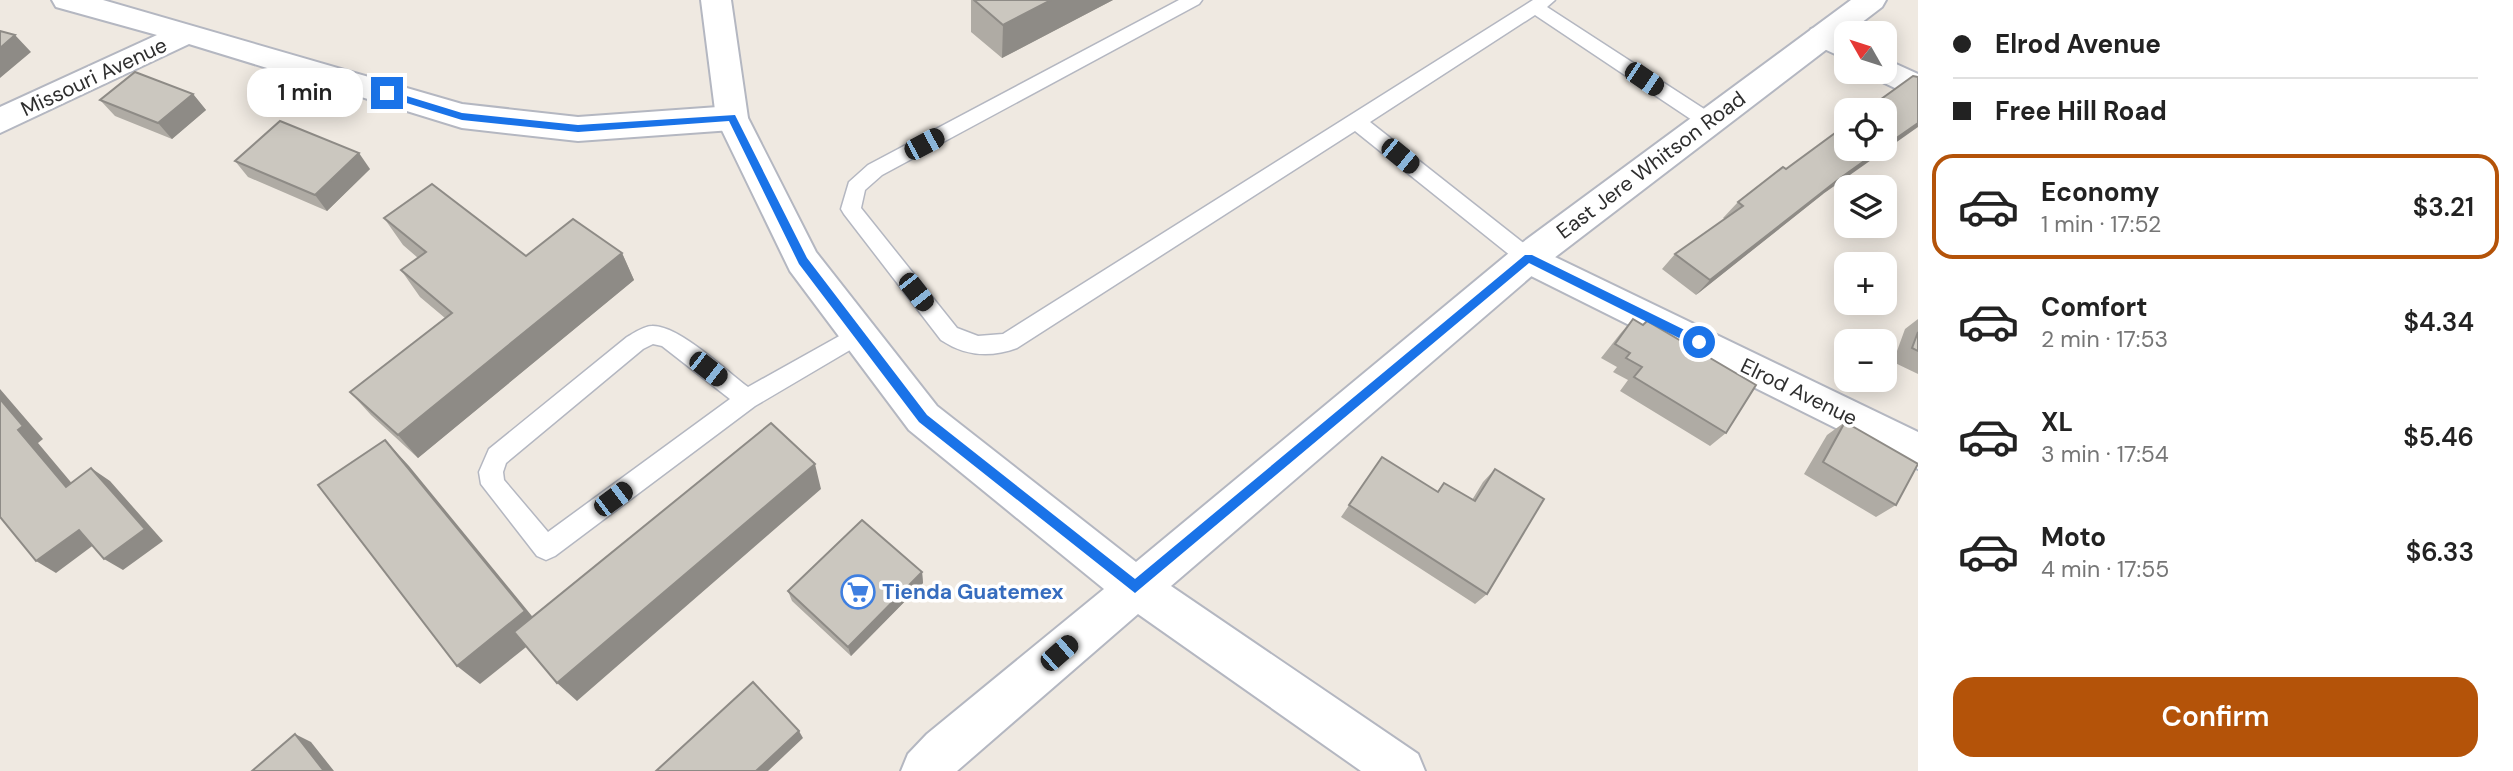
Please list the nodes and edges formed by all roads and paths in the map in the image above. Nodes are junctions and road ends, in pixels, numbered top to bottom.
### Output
1 (66, 0) edge
2 (716, 0) edge
3 (1193, 0) edge
4 (1871, 0) edge
5 (1541, 4) edge
6 (1853, 21) edge
7 (187, 33) junction
8 (1834, 43) edge
9 (1897, 77) edge
10 (1918, 88) edge
11 (732, 118) junction
12 (0, 121) edge
13 (1708, 121) junction
14 (1357, 122) junction
15 (1528, 258) junction
16 (859, 334) junction
17 (747, 399) junction
18 (1918, 451) edge
19 (1135, 587) junction
20 (925, 771) edge
21 (1401, 771) edge

1 - 7 street
2 - 11 street
3 - 14 lane
4 - 6 street, East Jere Whitson Road
5 - 13 lane
5 - 14 lane
7 - 11 street
7 - 12 street, Missouri Avenue
8 - 13 street, East Jere Whitson Road
9 - 10 street
11 - 16 street
13 - 15 street, East Jere Whitson Road
14 - 15 lane
15 - 18 street, Elrod Avenue
15 - 19 street, East Jere Whitson Road
16 - 17 lane
16 - 19 street
17 - 17 lane
19 - 20 street, East Jere Whitson Road
19 - 21 street

